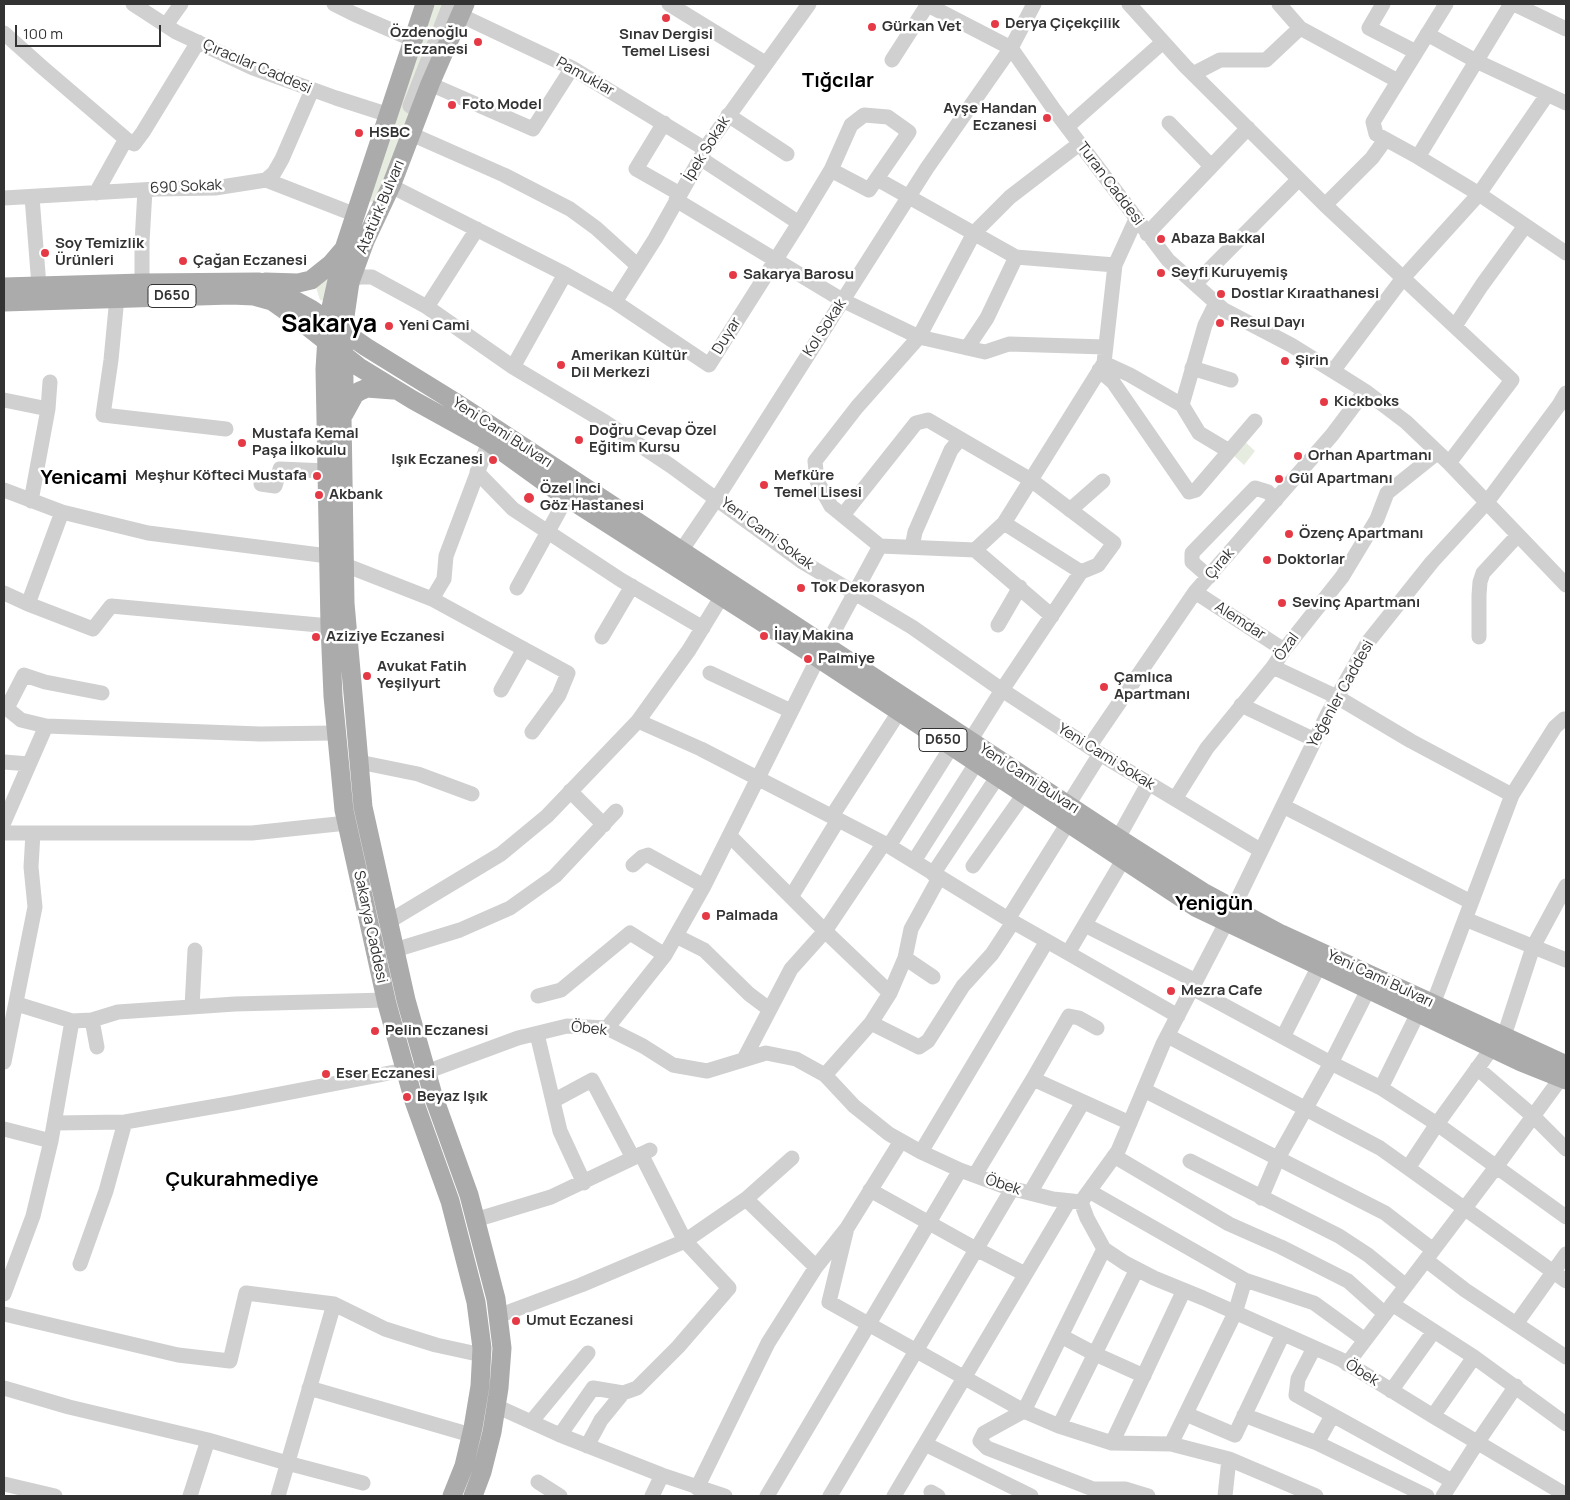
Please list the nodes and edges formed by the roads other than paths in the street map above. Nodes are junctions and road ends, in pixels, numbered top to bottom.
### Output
1 (133, 4) edge
2 (181, 4) edge
3 (334, 4) edge
4 (425, 4) edge
5 (669, 4) edge
6 (809, 4) edge
7 (927, 4) edge
8 (1034, 4) edge
9 (1129, 4) edge
10 (1279, 4) edge
11 (1383, 4) edge
12 (1446, 4) edge
13 (1513, 4) edge
14 (458, 7) edge
15 (166, 25) junction
16 (1300, 28) junction
17 (1566, 28) edge
18 (4, 33) edge
19 (1428, 34) junction
20 (414, 40) junction
21 (198, 42) junction
22 (1163, 42) junction
23 (1011, 48) junction
24 (1416, 52) junction
25 (892, 60) dead end
26 (1476, 61) junction
27 (765, 62) junction
28 (572, 68) junction
29 (1193, 74) junction
30 (1398, 82) junction
31 (430, 84) junction
32 (312, 90) junction
33 (1547, 95) junction
34 (1566, 103) edge
35 (403, 108) junction
36 (728, 115) junction
37 (1169, 123) dead end
38 (664, 124) junction
39 (1067, 127) junction
40 (1248, 128) junction
41 (410, 134) junction
42 (126, 139) junction
43 (1385, 140) junction
44 (1079, 144) junction
45 (702, 153) junction
46 (787, 154) dead end
47 (1418, 157) junction
48 (1212, 166) junction
49 (831, 170) junction
50 (1298, 179) junction
51 (266, 180) junction
52 (873, 184) junction
53 (391, 186) junction
54 (145, 190) junction
55 (96, 193) junction
56 (1479, 194) junction
57 (909, 196) junction
58 (32, 197) junction
59 (678, 197) junction
60 (4, 198) edge
61 (1324, 204) junction
62 (356, 215) junction
63 (1136, 219) junction
64 (799, 223) junction
65 (1526, 226) junction
66 (477, 229) junction
67 (974, 233) junction
68 (1147, 234) junction
69 (344, 249) junction
70 (1566, 253) edge
71 (1016, 257) junction
72 (776, 260) junction
73 (1115, 265) junction
74 (638, 266) junction
75 (565, 274) junction
76 (1403, 278) junction
77 (259, 282) junction
78 (350, 282) junction
79 (142, 283) junction
80 (1195, 284) junction
81 (39, 286) junction
82 (4, 287) edge
83 (231, 295) junction
84 (117, 297) junction
85 (842, 300) junction
86 (4, 302) edge
87 (616, 302) junction
88 (1216, 303) junction
89 (427, 308) junction
90 (339, 322) junction
91 (1456, 326) junction
92 (919, 337) junction
93 (326, 341) junction
94 (1105, 347) junction
95 (967, 348) junction
96 (344, 355) junction
97 (512, 367) junction
98 (1101, 367) junction
99 (1192, 368) junction
100 (325, 369) junction
101 (1333, 371) junction
102 (1231, 380) dead end
103 (50, 382) dead end
104 (395, 390) junction
105 (1365, 391) junction
106 (4, 400) edge
107 (1564, 404) edge
108 (1182, 405) junction
109 (48, 409) junction
110 (342, 417) junction
111 (1255, 421) dead end
112 (226, 428) dead end
113 (960, 439) junction
114 (489, 442) junction
115 (1229, 451) junction
116 (1437, 452) junction
117 (1449, 463) junction
118 (327, 471) junction
119 (477, 472) junction
120 (1030, 480) junction
121 (1103, 480) dead end
122 (261, 484) dead end
123 (4, 490) edge
124 (567, 497) junction
125 (717, 498) junction
126 (31, 500) junction
127 (1276, 500) junction
128 (1487, 502) junction
129 (1070, 510) junction
130 (62, 512) junction
131 (843, 515) junction
132 (1004, 523) junction
133 (548, 532) junction
134 (1518, 535) junction
135 (880, 546) junction
136 (912, 547) junction
137 (975, 550) junction
138 (681, 551) junction
139 (328, 556) junction
140 (345, 566) junction
141 (1081, 572) junction
142 (1209, 577) junction
143 (1566, 584) edge
144 (632, 586) junction
145 (1020, 587) junction
146 (517, 588) dead end
147 (855, 592) junction
148 (1195, 592) junction
149 (4, 593) edge
150 (722, 596) junction
151 (432, 599) junction
152 (28, 604) junction
153 (1052, 616) junction
154 (998, 625) dead end
155 (330, 626) junction
156 (703, 628) junction
157 (602, 637) dead end
158 (1479, 637) dead end
159 (524, 649) junction
160 (1284, 650) junction
161 (822, 652) junction
162 (1273, 667) junction
163 (710, 673) dead end
164 (501, 690) dead end
165 (1002, 690) junction
166 (102, 693) dead end
167 (1337, 697) junction
168 (1240, 706) junction
169 (5, 707) edge
170 (791, 711) junction
171 (898, 712) junction
172 (1566, 720) edge
173 (638, 721) junction
174 (46, 726) junction
175 (532, 732) dead end
176 (336, 733) junction
177 (1315, 740) junction
178 (970, 741) junction
179 (952, 746) junction
180 (1095, 750) junction
181 (4, 762) edge
182 (359, 762) junction
183 (977, 762) junction
184 (29, 764) junction
185 (998, 776) junction
186 (759, 780) junction
187 (1148, 784) junction
188 (570, 791) junction
189 (472, 794) dead end
190 (1024, 794) junction
191 (1512, 795) junction
192 (1175, 799) junction
193 (1068, 805) junction
194 (7, 806) edge
195 (1283, 806) junction
196 (616, 812) dead end
197 (835, 818) junction
198 (4, 822) edge
199 (347, 823) junction
200 (1068, 823) junction
201 (604, 825) junction
202 (4, 833) edge
203 (32, 833) junction
204 (730, 836) junction
205 (1118, 838) junction
206 (886, 844) junction
207 (1260, 850) junction
208 (1123, 860) junction
209 (914, 861) junction
210 (633, 865) dead end
211 (973, 866) dead end
212 (936, 876) junction
213 (704, 886) junction
214 (1566, 886) edge
215 (790, 897) junction
216 (1471, 902) junction
217 (1230, 916) junction
218 (1465, 919) junction
219 (1010, 921) junction
220 (388, 922) junction
221 (1085, 925) junction
222 (824, 931) junction
223 (676, 936) junction
224 (1047, 941) junction
225 (1533, 947) junction
226 (195, 950) dead end
227 (395, 950) junction
228 (1068, 953) junction
229 (665, 955) junction
230 (905, 958) junction
231 (1566, 960) edge
232 (1318, 966) junction
233 (933, 977) dead end
234 (1194, 984) junction
235 (1368, 990) junction
236 (890, 993) junction
237 (538, 996) dead end
238 (386, 1000) junction
239 (17, 1004) junction
240 (192, 1007) junction
241 (769, 1009) junction
242 (1425, 1009) junction
243 (1178, 1016) junction
244 (92, 1020) junction
245 (72, 1021) junction
246 (871, 1023) junction
247 (607, 1028) junction
248 (1097, 1028) dead end
249 (537, 1034) junction
250 (1168, 1036) junction
251 (1283, 1037) junction
252 (1498, 1042) junction
253 (97, 1047) dead end
254 (744, 1059) junction
255 (4, 1062) edge
256 (1331, 1063) junction
257 (1477, 1068) junction
258 (405, 1070) junction
259 (426, 1072) junction
260 (1565, 1074) edge
261 (825, 1075) junction
262 (1033, 1080) junction
263 (1381, 1088) junction
264 (1144, 1090) junction
265 (553, 1101) junction
266 (1083, 1102) junction
267 (1305, 1108) junction
268 (1534, 1116) junction
269 (125, 1122) junction
270 (55, 1123) junction
271 (1130, 1123) junction
272 (1437, 1124) junction
273 (4, 1129) edge
274 (900, 1141) junction
275 (51, 1142) junction
276 (1566, 1149) edge
277 (921, 1152) junction
278 (641, 1154) junction
279 (1114, 1156) junction
280 (792, 1158) dead end
281 (1278, 1158) junction
282 (1190, 1161) dead end
283 (1496, 1167) junction
284 (1408, 1168) junction
285 (960, 1170) junction
286 (974, 1175) junction
287 (584, 1183) junction
288 (1012, 1189) junction
289 (870, 1190) junction
290 (1030, 1193) junction
291 (1079, 1198) junction
292 (1261, 1198) junction
293 (746, 1199) junction
294 (1465, 1208) junction
295 (1566, 1217) edge
296 (475, 1220) junction
297 (929, 1222) junction
298 (847, 1228) junction
299 (685, 1241) junction
300 (976, 1249) junction
301 (1104, 1249) junction
302 (1566, 1254) edge
303 (1430, 1255) junction
304 (80, 1264) dead end
305 (816, 1267) junction
306 (1137, 1269) junction
307 (1025, 1274) junction
308 (1560, 1276) edge
309 (1245, 1280) junction
310 (1406, 1286) junction
311 (1184, 1290) junction
312 (4, 1294) edge
313 (334, 1304) junction
314 (1389, 1309) junction
315 (1235, 1313) junction
316 (4, 1314) edge
317 (498, 1316) junction
318 (869, 1324) junction
319 (1516, 1324) junction
320 (1434, 1331) junction
321 (1283, 1334) junction
322 (1061, 1336) junction
323 (1365, 1340) junction
324 (1314, 1348) junction
325 (917, 1351) junction
326 (588, 1353) dead end
327 (1095, 1354) junction
328 (482, 1355) junction
329 (1474, 1357) junction
330 (1566, 1357) edge
331 (1347, 1364) junction
332 (1144, 1376) junction
333 (964, 1377) junction
334 (1516, 1386) junction
335 (4, 1388) edge
336 (309, 1388) junction
337 (1391, 1391) junction
338 (623, 1393) junction
339 (496, 1406) junction
340 (1024, 1411) junction
341 (1186, 1414) junction
342 (1244, 1415) junction
343 (1332, 1416) junction
344 (1433, 1416) junction
345 (531, 1422) junction
346 (1566, 1424) edge
347 (1059, 1426) junction
348 (471, 1435) junction
349 (560, 1435) junction
350 (208, 1440) junction
351 (1112, 1443) junction
352 (1317, 1443) junction
353 (1477, 1443) junction
354 (925, 1444) junction
355 (1171, 1444) junction
356 (587, 1446) junction
357 (1229, 1459) junction
358 (287, 1463) junction
359 (662, 1475) junction
360 (1452, 1481) junction
361 (538, 1482) dead end
362 (363, 1483) dead end
363 (4, 1484) edge
364 (697, 1488) junction
365 (1092, 1492) edge
366 (36, 1494) edge
367 (1566, 1495) edge
368 (55, 1496) edge
369 (190, 1496) edge
370 (278, 1496) edge
371 (452, 1496) edge
372 (473, 1496) edge
373 (560, 1496) edge
374 (652, 1496) edge
375 (725, 1496) edge
376 (767, 1496) edge
377 (830, 1496) edge
378 (894, 1496) edge
379 (1031, 1496) edge
380 (1148, 1496) edge
381 (1225, 1496) edge
382 (1316, 1496) edge
383 (1427, 1496) edge
384 (1443, 1496) edge

1 - 15 street, Çıracılar Caddesi
2 - 15 street
3 - 20 street
4 - 20 main road, Atatürk Bulvarı
5 - 27 street
6 - 27 street, İpek Sokak
7 - 23 street
7 - 25 street
8 - 23 street, Kol Sokak
9 - 22 street
10 - 16 street
11 - 24 street
12 - 19 street
13 - 17 street
13 - 26 street
14 - 28 street, Pamuklar
14 - 31 main road, Atatürk Bulvarı
14 - 35 street
15 - 21 street, Çıracılar Caddesi
16 - 29 street
16 - 30 street
18 - 42 street
19 - 24 street
19 - 26 street
20 - 35 main road, Atatürk Bulvarı
21 - 32 street, Çıracılar Caddesi
21 - 42 street
22 - 29 street
22 - 39 street
23 - 39 street, Turan Caddesi
23 - 57 street, Kol Sokak
24 - 30 street
26 - 33 street
26 - 47 street
27 - 36 street, İpek Sokak
28 - 31 street
28 - 38 street, Pamuklar
29 - 40 street
30 - 43 street
31 - 35 main road, Atatürk Bulvarı
32 - 35 street, Çıracılar Caddesi
32 - 51 street
33 - 34 street
33 - 56 street
35 - 41 main road, Atatürk Bulvarı
35 - 62 main road, Atatürk Bulvarı
36 - 45 street, İpek Sokak
36 - 46 street
37 - 48 street
38 - 45 street, Pamuklar
38 - 59 street
39 - 44 street, Turan Caddesi
40 - 48 street
40 - 50 street
41 - 53 main road, Atatürk Bulvarı
41 - 74 street
42 - 55 street
43 - 47 street
43 - 61 street
44 - 63 street, Turan Caddesi
44 - 67 street
45 - 59 street, İpek Sokak
45 - 64 street, Pamuklar
47 - 56 street
48 - 68 street
49 - 52 street
49 - 52 street, Duyar
49 - 64 street, Duyar
50 - 61 street
50 - 80 street
51 - 54 street, 690 Sokak
51 - 62 street
52 - 57 street
53 - 66 street, Duyar
53 - 78 main road, Atatürk Bulvarı
54 - 55 street, 690 Sokak
54 - 79 street
55 - 58 street, 690 Sokak
56 - 65 street
56 - 76 street
57 - 67 street
57 - 85 street, Kol Sokak
58 - 60 street, 690 Sokak
58 - 81 street
59 - 72 street
59 - 74 street, İpek Sokak
61 - 76 street
62 - 69 main road, Atatürk Bulvarı
63 - 68 street, Turan Caddesi
63 - 73 street
64 - 72 street, Duyar
65 - 70 street
65 - 91 street
66 - 75 street, Duyar
66 - 89 street
67 - 71 street
67 - 92 street
68 - 80 street, Turan Caddesi
69 - 77 main road
69 - 90 main road, Atatürk Bulvarı
71 - 73 street
71 - 95 street
72 - 85 street
72 - 87 street, Duyar
73 - 94 street
74 - 87 street, İpek Sokak
75 - 87 street, Duyar
75 - 97 street
76 - 91 street
76 - 101 street
77 - 79 main road
77 - 90 main road, Yeni Cami Bulvarı
78 - 89 street, Yeni Cami Sokak
78 - 90 main road, Atatürk Bulvarı
79 - 81 main road
80 - 88 street, Turan Caddesi
81 - 82 main road
83 - 84 main road, D650
83 - 93 main road, D650
83 - 100 main road
84 - 86 main road, D650
84 - 112 street
85 - 92 street
85 - 125 street, Kol Sokak
88 - 99 street
88 - 101 street, Turan Caddesi
89 - 97 street, Yeni Cami Sokak
90 - 93 main road, Sakarya Caddesi
90 - 96 main road, Sakarya Caddesi
90 - 138 main road, Yeni Cami Bulvarı
91 - 117 street
92 - 95 street
92 - 131 street
93 - 96 main road, Yeni Cami Bulvarı
93 - 100 main road, Sakarya Caddesi
94 - 95 street
94 - 98 street
96 - 104 main road, Yeni Cami Bulvarı / D650
96 - 110 main road, Sakarya Caddesi
97 - 125 street, Yeni Cami Sokak
98 - 108 street
98 - 115 street
98 - 120 street
99 - 102 street
99 - 108 street
100 - 118 main road, Sakarya Caddesi
101 - 105 street, Turan Caddesi
103 - 109 street
104 - 110 main road
104 - 114 main road, Yeni Cami Bulvarı / D650
105 - 116 street, Turan Caddesi
105 - 127 street, Çırak
106 - 109 street
107 - 128 street, Yeğenler Caddesi
108 - 115 street
109 - 126 street
110 - 140 main road, Sakarya Caddesi
111 - 115 street
113 - 120 street
113 - 131 street
113 - 136 street
114 - 119 street
114 - 124 main road, Yeni Cami Bulvarı / D650
116 - 117 street, Turan Caddesi
116 - 160 street, Özal
117 - 128 street, Turan Caddesi
118 - 122 street
118 - 139 main road, Sakarya Caddesi
119 - 133 street
119 - 151 street
120 - 129 street
120 - 132 street
121 - 129 street
123 - 126 street
124 - 133 street
124 - 150 main road, Yeni Cami Bulvarı / D650
125 - 138 street, Kol Sokak
125 - 147 street, Yeni Cami Sokak
126 - 130 street
127 - 142 street, Çırak
127 - 142 street
128 - 134 street, Turan Caddesi
128 - 167 street, Yeğenler Caddesi
129 - 141 street
130 - 139 street
130 - 152 street
131 - 135 street
132 - 137 street
132 - 141 street
133 - 144 street
133 - 146 street
134 - 143 street, Turan Caddesi
134 - 158 street
135 - 136 street
135 - 147 street
136 - 137 street
137 - 145 street
138 - 161 main road, Yeni Cami Bulvarı
139 - 155 main road, Sakarya Caddesi
140 - 151 street
140 - 182 main road, Sakarya Caddesi
141 - 153 street
142 - 148 street, Çırak
144 - 156 street
144 - 157 street
145 - 153 street
145 - 154 street
147 - 161 street
147 - 165 street, Yeni Cami Sokak
148 - 160 street, Alemdar
148 - 180 street, Çırak
149 - 152 street
150 - 156 street
150 - 161 main road, Yeni Cami Bulvarı / D650
151 - 159 street
152 - 155 street
153 - 165 street
155 - 176 main road, Sakarya Caddesi
156 - 173 street
159 - 164 street
159 - 175 street
160 - 162 street, Özal
161 - 170 street
161 - 171 main road, Yeni Cami Bulvarı / D650
161 - 178 main road, Yeni Cami Bulvarı
162 - 167 street
162 - 168 street, Özal
163 - 170 street
165 - 178 street
165 - 180 street, Yeni Cami Sokak
166 - 169 street
167 - 177 street, Yeğenler Caddesi
167 - 191 street
168 - 177 street
168 - 192 street, Özal
169 - 174 street
170 - 186 street
171 - 179 main road, Yeni Cami Bulvarı / D650
171 - 197 street
172 - 191 street
173 - 186 street
173 - 188 street
174 - 176 street
174 - 184 street
176 - 199 main road, Sakarya Caddesi
177 - 195 street, Yeğenler Caddesi
178 - 193 main road, Yeni Cami Bulvarı
179 - 183 main road, Yeni Cami Bulvarı / D650
179 - 206 street
180 - 187 street, Yeni Cami Sokak
180 - 193 street, Çırak
181 - 184 street
182 - 189 street
182 - 220 main road, Sakarya Caddesi
183 - 185 main road, Yeni Cami Bulvarı / D650
183 - 209 street
184 - 194 street
185 - 190 main road, Yeni Cami Bulvarı / D650
185 - 212 street
186 - 197 street
186 - 204 street
187 - 192 street, Yeni Cami Sokak
187 - 205 street
188 - 201 street
188 - 220 street
190 - 200 main road, Yeni Cami Bulvarı / D650
190 - 211 street
191 - 216 street
192 - 207 street, Yeni Cami Sokak
193 - 205 main road, Yeni Cami Bulvarı
194 - 198 street
195 - 207 street, Yeğenler Caddesi
195 - 216 street
196 - 201 street
197 - 206 street
197 - 215 street
199 - 203 street
199 - 238 main road, Sakarya Caddesi
200 - 208 main road, Yeni Cami Bulvarı / D650
200 - 219 street
201 - 227 street
202 - 203 street
203 - 239 street
204 - 213 street
204 - 215 street
205 - 217 main road, Yeni Cami Bulvarı
206 - 209 street
206 - 222 street
207 - 217 street, Yeğenler Caddesi
208 - 217 main road, Yeni Cami Bulvarı / D650
208 - 221 street
209 - 212 street
210 - 213 street
212 - 219 street
212 - 230 street
213 - 223 street
214 - 225 street
215 - 222 street
216 - 218 street
217 - 232 main road, Yeni Cami Bulvarı / D650
217 - 234 street, Yeğenler Caddesi
217 - 242 main road, Yeni Cami Bulvarı
218 - 225 street
218 - 242 street
219 - 224 street
219 - 246 street
220 - 227 main road, Sakarya Caddesi
221 - 228 street
221 - 234 street
222 - 236 street
222 - 241 street
223 - 229 street
223 - 241 street
224 - 228 street
224 - 277 street
225 - 231 street
225 - 252 street
226 - 240 street
227 - 259 main road, Sakarya Caddesi
228 - 243 street
229 - 237 street
229 - 247 street
230 - 233 street
230 - 236 street
232 - 235 main road, Yeni Cami Bulvarı / D650
232 - 251 street
234 - 243 street, Yeğenler Caddesi
234 - 251 street
235 - 242 main road, Yeni Cami Bulvarı / D650
235 - 256 street
236 - 246 street
238 - 240 street
238 - 258 main road, Sakarya Caddesi
239 - 245 street
239 - 255 street
240 - 244 street
241 - 254 street
242 - 252 main road, Yeni Cami Bulvarı / D650
242 - 263 street
243 - 250 street, Yeğenler Caddesi
244 - 245 street
244 - 253 street
245 - 270 street
246 - 261 street
247 - 249 street, Öbek
247 - 254 street, Öbek
248 - 262 street
249 - 259 street, Öbek
249 - 265 street
250 - 264 street, Yeğenler Caddesi
250 - 267 street
251 - 256 street
252 - 257 street
252 - 260 main road, Yeni Cami Bulvarı / D650
254 - 261 street, Öbek
256 - 263 street
256 - 267 street
257 - 268 street
257 - 272 street
258 - 259 street, Öbek
258 - 269 street, Öbek
258 - 328 main road, Sakarya Caddesi
259 - 296 main road, Sakarya Caddesi
260 - 268 street
261 - 274 street, Öbek
262 - 266 street
262 - 286 street
263 - 272 street
264 - 271 street, Yeğenler Caddesi
264 - 281 street
265 - 278 street
265 - 287 street
266 - 271 street
266 - 290 street
267 - 281 street
267 - 284 street
268 - 276 street
268 - 283 street
269 - 270 street, Öbek
269 - 304 street
270 - 275 street
271 - 279 street, Yeğenler Caddesi
272 - 283 street
272 - 284 street
273 - 275 street
274 - 277 street, Öbek
274 - 289 street
275 - 312 street
277 - 285 street, Öbek
278 - 287 street
278 - 299 street
279 - 291 street, Yeğenler Caddesi
279 - 314 street
280 - 293 street
281 - 292 street
281 - 303 street
282 - 292 street
283 - 294 street
283 - 295 street
284 - 294 street
285 - 286 street, Öbek
285 - 297 street
286 - 288 street, Öbek
287 - 296 street
288 - 290 street, Öbek
288 - 300 street
289 - 297 street
289 - 298 street
290 - 291 street, Öbek
291 - 301 street
291 - 307 street, Yeğenler Caddesi
291 - 309 street
292 - 310 street
293 - 299 street
293 - 305 street
294 - 303 street
294 - 308 street
296 - 317 main road, Sakarya Caddesi
297 - 300 street
297 - 318 street
298 - 305 street
298 - 318 street
299 - 317 street
299 - 338 street
300 - 307 street
300 - 325 street
301 - 306 street, Öbek
301 - 322 street
302 - 308 street
303 - 310 street
303 - 319 street
305 - 364 street
306 - 311 street, Öbek
306 - 327 street
307 - 333 street, Yeğenler Caddesi
308 - 319 street
309 - 315 street
309 - 323 street
310 - 314 street
311 - 315 street, Öbek
311 - 332 street
313 - 316 street
313 - 328 street
313 - 336 street
314 - 320 street
314 - 323 street
315 - 321 street, Öbek
315 - 341 street
317 - 339 main road, Sakarya Caddesi
318 - 325 street
318 - 376 street
319 - 330 street
320 - 329 street
320 - 337 street
321 - 324 street, Öbek
321 - 342 street
322 - 327 street
322 - 340 street
323 - 331 street
324 - 331 street, Öbek
324 - 343 street
325 - 333 street
325 - 377 street
326 - 345 street
327 - 332 street
327 - 347 street
328 - 348 main road, Sakarya Caddesi
329 - 334 street
329 - 344 street
331 - 337 street, Öbek
332 - 351 street
333 - 340 street
333 - 354 street, Yeğenler Caddesi
334 - 346 street
334 - 353 street
335 - 350 street
336 - 348 street
336 - 358 street
337 - 344 street, Öbek
338 - 349 street
338 - 356 street
339 - 345 street
339 - 372 main road, Sakarya Caddesi
340 - 347 street
340 - 365 street
341 - 342 street
341 - 355 street
342 - 352 street
343 - 352 street
343 - 360 street
344 - 353 street, Öbek
345 - 349 street
347 - 351 street
348 - 371 main road, Sakarya Caddesi
349 - 356 street
350 - 358 street
350 - 369 street
351 - 355 street
352 - 383 street
353 - 360 street
353 - 367 street, Öbek
354 - 378 street, Yeğenler Caddesi
354 - 379 street
355 - 357 street
356 - 359 street
357 - 381 street
357 - 382 street
358 - 362 street
358 - 370 street
359 - 364 street
359 - 374 street
360 - 384 street
361 - 373 street
363 - 366 street
364 - 375 street
365 - 380 street
366 - 368 street

